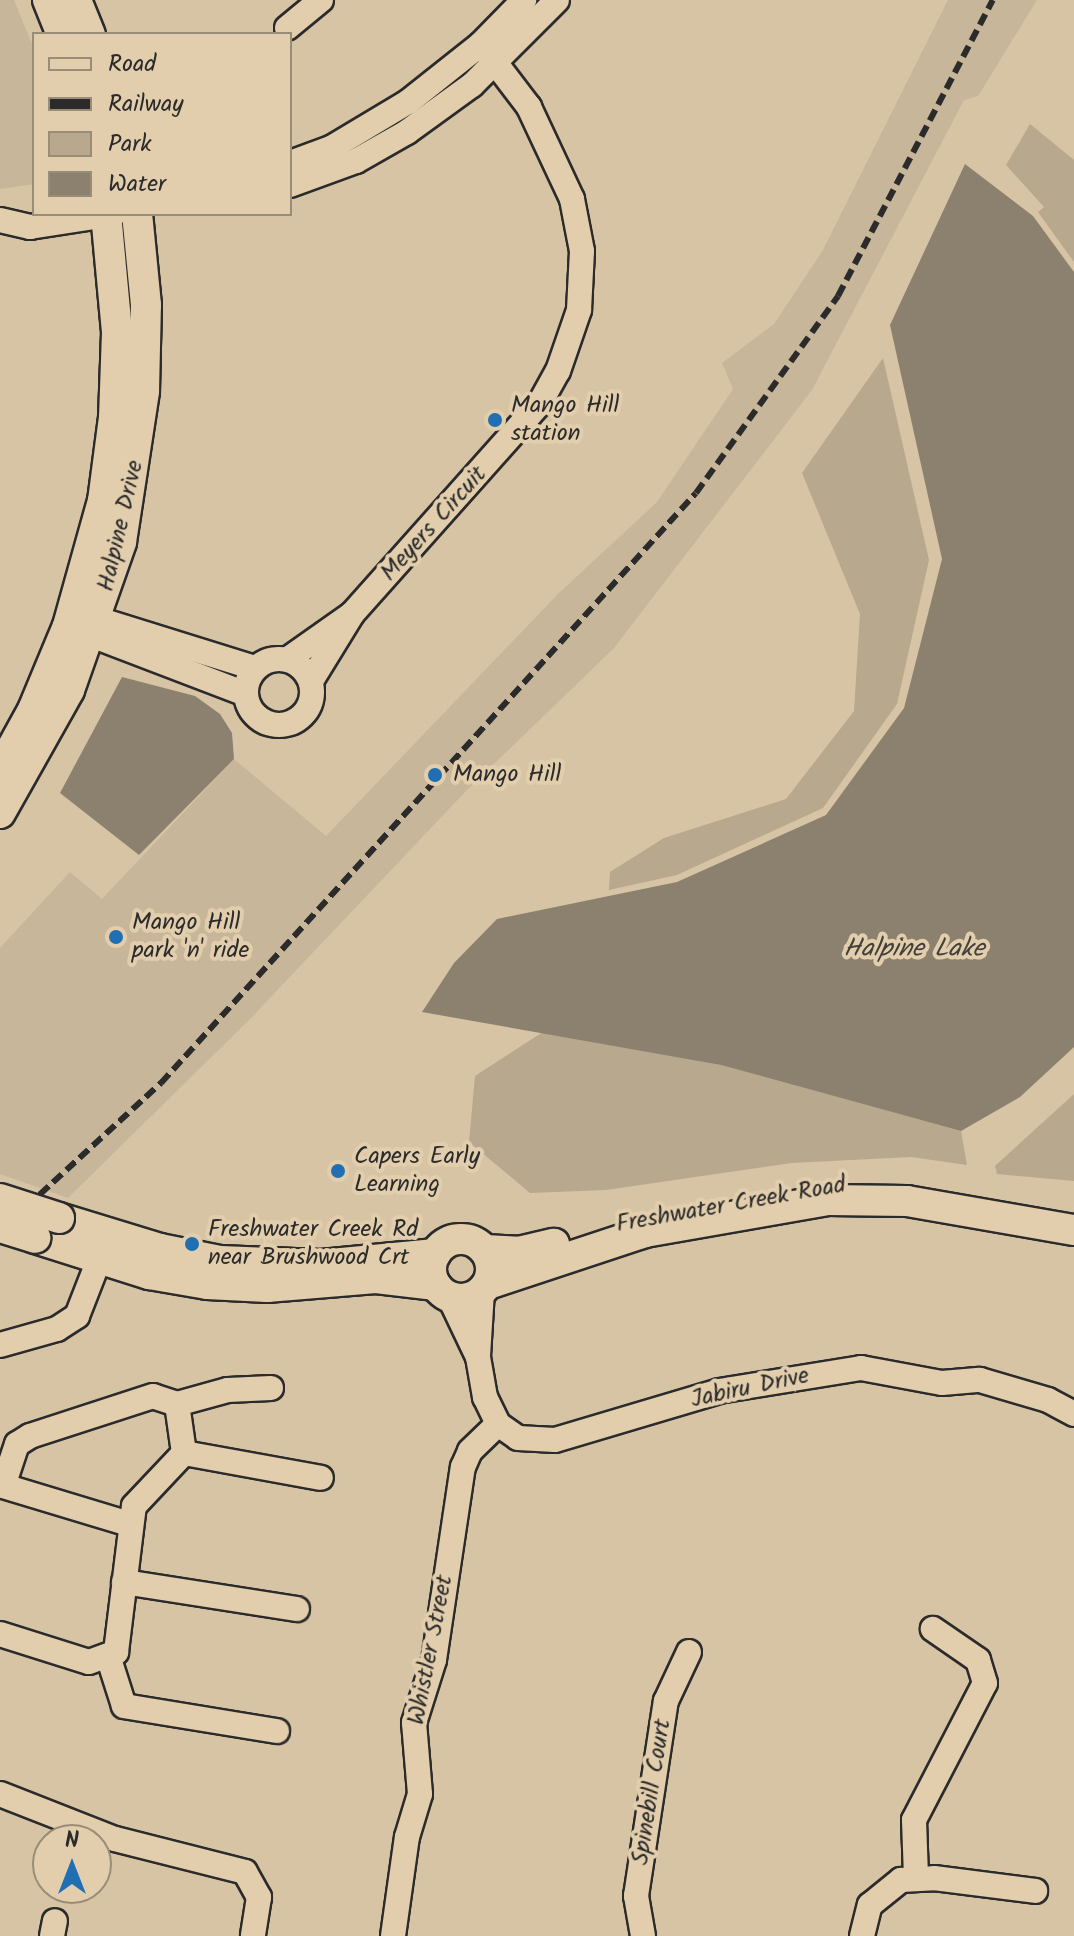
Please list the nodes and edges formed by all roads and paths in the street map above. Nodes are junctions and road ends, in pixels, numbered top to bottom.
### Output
1 (48, 0) edge
2 (76, 0) edge
3 (321, 0) edge
4 (524, 0) edge
5 (557, 0) edge
6 (287, 28) dead end
7 (61, 32) edge
8 (89, 32) edge
9 (489, 53) junction
10 (292, 162) edge
11 (292, 184) edge
12 (32, 213) edge
13 (97, 216) edge
14 (109, 216) edge
15 (137, 216) edge
16 (3, 220) edge
17 (352, 614) junction
18 (83, 623) junction
19 (288, 659) junction
20 (255, 668) junction
21 (311, 681) junction
22 (246, 694) junction
23 (0, 770) edge
24 (0, 813) edge
25 (0, 1199) edge
26 (1074, 1215) edge
27 (0, 1227) edge
28 (1074, 1230) edge
29 (105, 1247) junction
30 (485, 1250) junction
31 (435, 1254) junction
32 (485, 1287) junction
33 (442, 1291) junction
34 (0, 1345) edge
35 (478, 1357) junction
36 (271, 1388) dead end
37 (177, 1404) junction
38 (1074, 1414) edge
39 (498, 1424) junction
40 (184, 1453) junction
41 (321, 1478) dead end
42 (1, 1486) edge
43 (129, 1524) junction
44 (124, 1582) junction
45 (297, 1609) dead end
46 (933, 1629) dead end
47 (0, 1634) edge
48 (689, 1652) dead end
49 (109, 1659) junction
50 (277, 1731) dead end
51 (0, 1794) edge
52 (916, 1877) junction
53 (1035, 1891) dead end
54 (253, 1936) edge
55 (393, 1936) edge
56 (643, 1936) edge
57 (862, 1936) edge

1 - 7 main road
2 - 8 main road
3 - 6 street
4 - 9 street
5 - 9 street
9 - 10 street
9 - 11 street
9 - 17 street, Meyers Circuit
12 - 16 street
13 - 16 street
14 - 18 main road, Halpine Drive
15 - 18 main road, Halpine Drive
17 - 19 street, Meyers Circuit
17 - 21 street, Meyers Circuit
18 - 20 street
18 - 22 street
18 - 23 main road, Halpine Drive
18 - 24 main road, Halpine Drive
19 - 20 street
19 - 21 street
20 - 22 street
21 - 22 street
25 - 29 main road, bridge
26 - 30 main road, Freshwater Creek Road
27 - 29 main road, bridge
28 - 32 main road, Freshwater Creek Road
29 - 31 main road
29 - 33 main road
29 - 34 street
30 - 31 main road
30 - 32 main road
31 - 33 main road
32 - 33 main road
32 - 35 street
33 - 35 street
35 - 39 street
36 - 37 street
37 - 40 street
37 - 42 street
38 - 39 street, Jabiru Drive
39 - 55 street, Whistler Street
40 - 41 street
40 - 43 street
42 - 43 street
43 - 44 street
44 - 45 street
44 - 49 street
46 - 52 street
47 - 49 street
48 - 56 street, Spinebill Court
49 - 50 street
51 - 54 street
52 - 53 street
52 - 57 street

